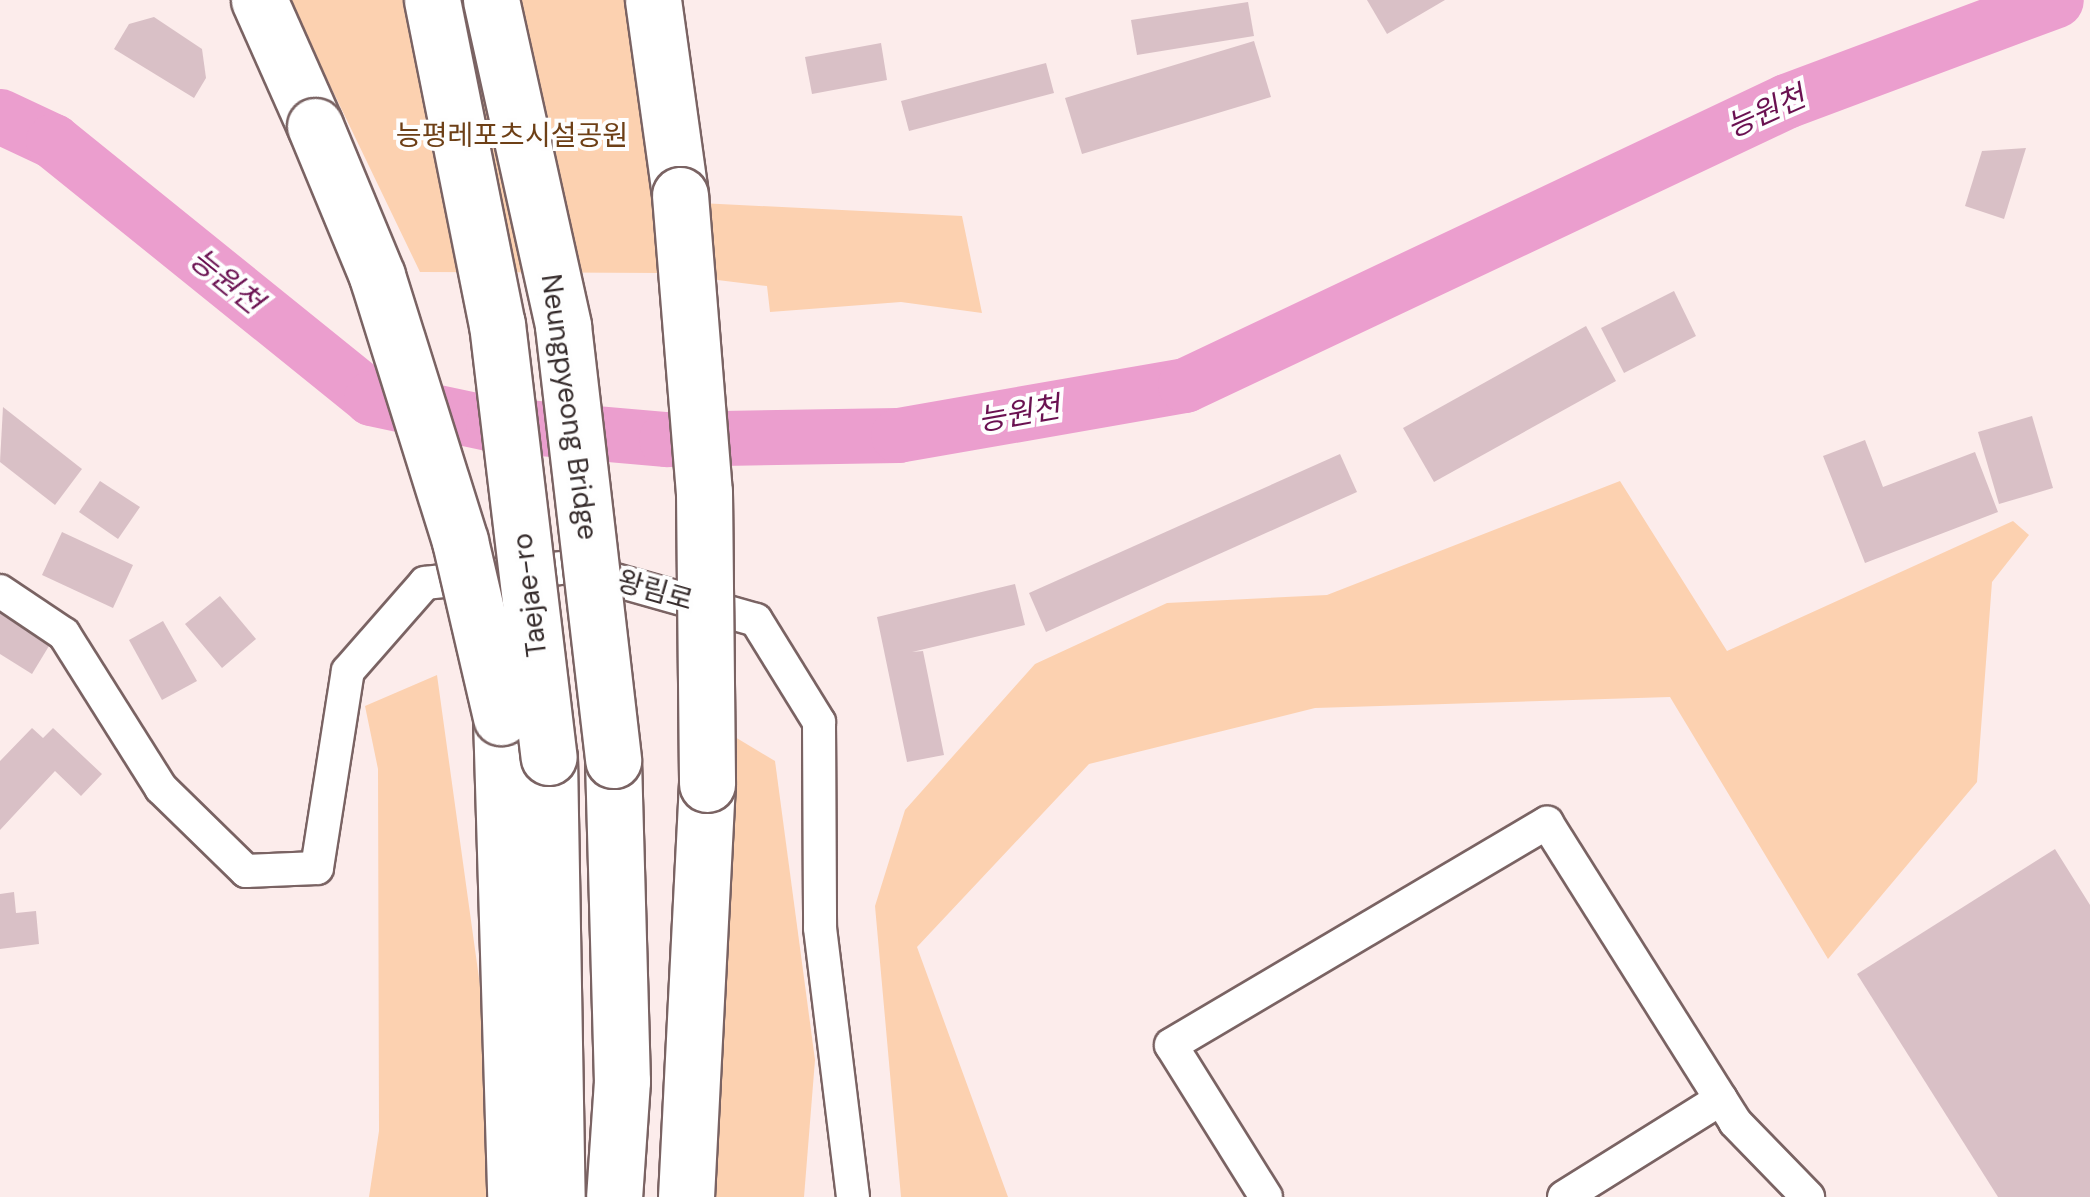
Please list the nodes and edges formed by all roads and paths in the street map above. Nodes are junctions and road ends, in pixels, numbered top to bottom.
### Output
1 (259, 0) edge
2 (432, 0) edge
3 (491, 0) edge
4 (653, 0) edge
5 (0, 591) edge
6 (1721, 1099) junction
7 (516, 1197) edge
8 (557, 1197) edge
9 (614, 1197) edge
10 (686, 1197) edge
11 (853, 1197) edge
12 (1266, 1197) edge
13 (1564, 1197) edge
14 (1808, 1197) edge

1 - 7 highway, bridge
2 - 8 highway, Taejae-ro, bridge
3 - 9 highway, Neungpyeong Bridge, bridge
4 - 10 highway, bridge
5 - 11 street, 왕림로
6 - 12 street
6 - 13 street
6 - 14 street

